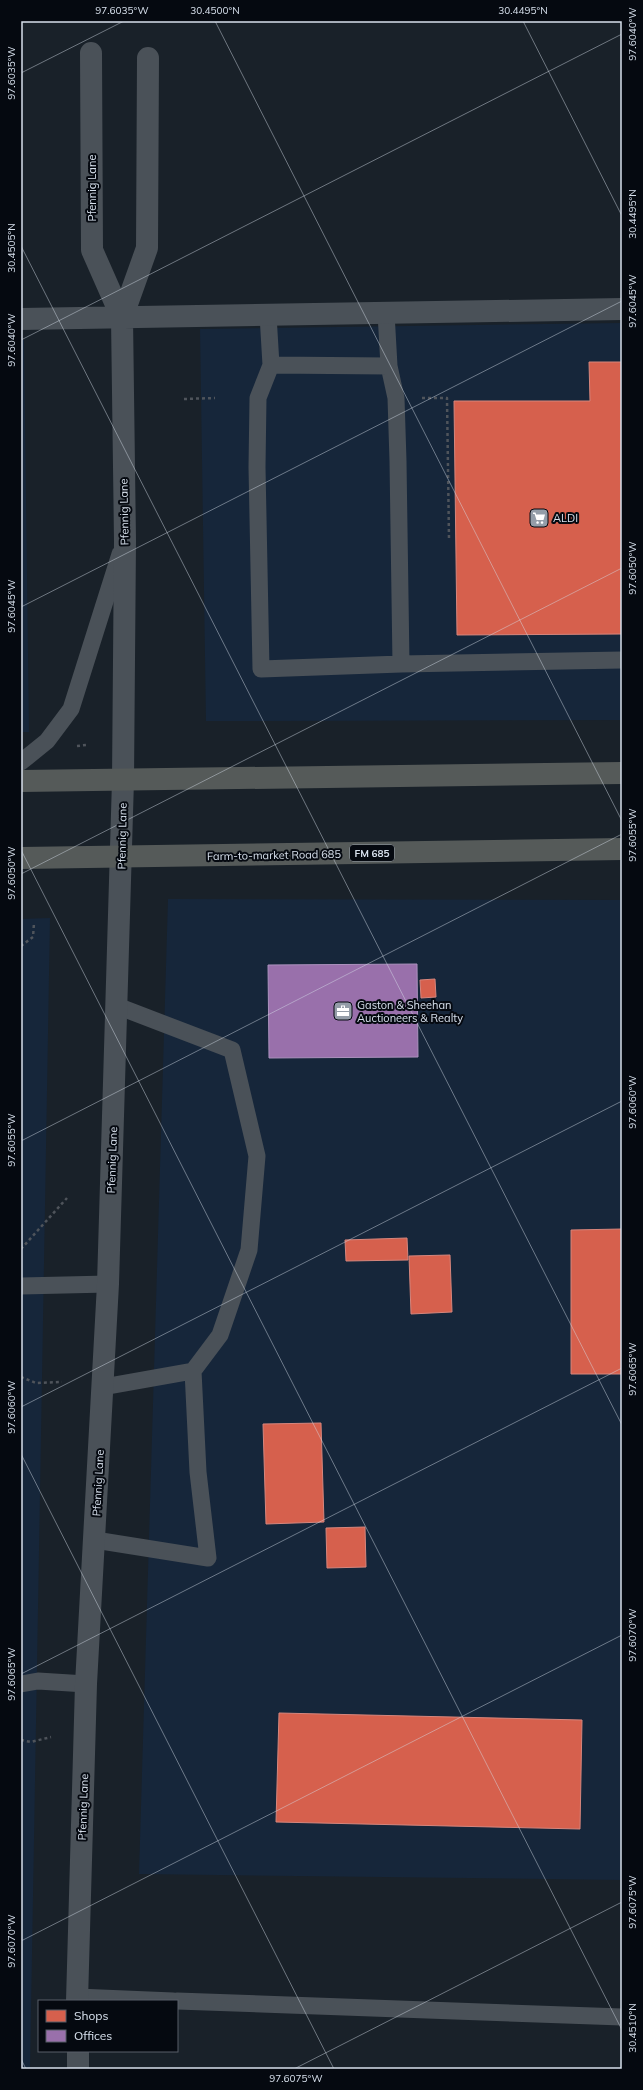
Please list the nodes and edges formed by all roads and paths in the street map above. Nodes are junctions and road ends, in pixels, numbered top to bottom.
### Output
1 (91, 53) dead end
2 (148, 58) dead end
3 (622, 309) edge
4 (386, 313) junction
5 (268, 315) junction
6 (122, 318) junction
7 (21, 319) edge
8 (271, 365) junction
9 (389, 366) junction
10 (215, 398) dead end
11 (420, 398) dead end
12 (184, 399) dead end
13 (449, 538) dead end
14 (125, 541) junction
15 (622, 660) edge
16 (401, 664) junction
17 (86, 745) dead end
18 (72, 746) dead end
19 (21, 762) edge
20 (622, 773) edge
21 (123, 780) junction
22 (21, 782) edge
23 (622, 849) edge
24 (122, 857) junction
25 (21, 858) edge
26 (34, 923) dead end
27 (21, 946) edge
28 (117, 1006) junction
29 (67, 1198) dead end
30 (21, 1249) edge
31 (108, 1284) junction
32 (21, 1286) edge
33 (193, 1371) junction
34 (21, 1377) edge
35 (62, 1382) dead end
36 (103, 1387) junction
37 (95, 1540) junction
38 (21, 1684) edge
39 (86, 1684) junction
40 (51, 1737) dead end
41 (21, 1740) edge
42 (77, 1999) edge
43 (125, 2000) edge
44 (178, 2001) edge
45 (622, 2017) edge
46 (78, 2052) edge
47 (78, 2069) edge

1 - 6 street, Pfennig Lane
2 - 6 street, Pfennig Lane
3 - 4 street
4 - 5 street
4 - 9 lane
5 - 6 street
5 - 8 lane
6 - 7 street
6 - 14 street, Pfennig Lane
8 - 9 lane
8 - 16 lane
9 - 16 lane
10 - 12 path
11 - 13 path
14 - 19 lane
14 - 21 street, Pfennig Lane
15 - 16 lane
17 - 18 path
20 - 21 main road
21 - 22 main road
21 - 24 street, Pfennig Lane
23 - 24 main road, Farm-to-market Road 685 / FM 685
24 - 25 main road, Farm-to-market Road 685 / FM 685
24 - 28 street, Pfennig Lane
26 - 27 path
28 - 31 street, Pfennig Lane
28 - 33 lane
29 - 30 path
31 - 32 lane
31 - 36 street, Pfennig Lane
33 - 36 lane
33 - 37 lane
34 - 35 path
36 - 37 street, Pfennig Lane
37 - 39 street, Pfennig Lane
38 - 39 lane
39 - 42 street, Pfennig Lane
40 - 41 path
42 - 43 lane
44 - 45 lane
46 - 47 street

